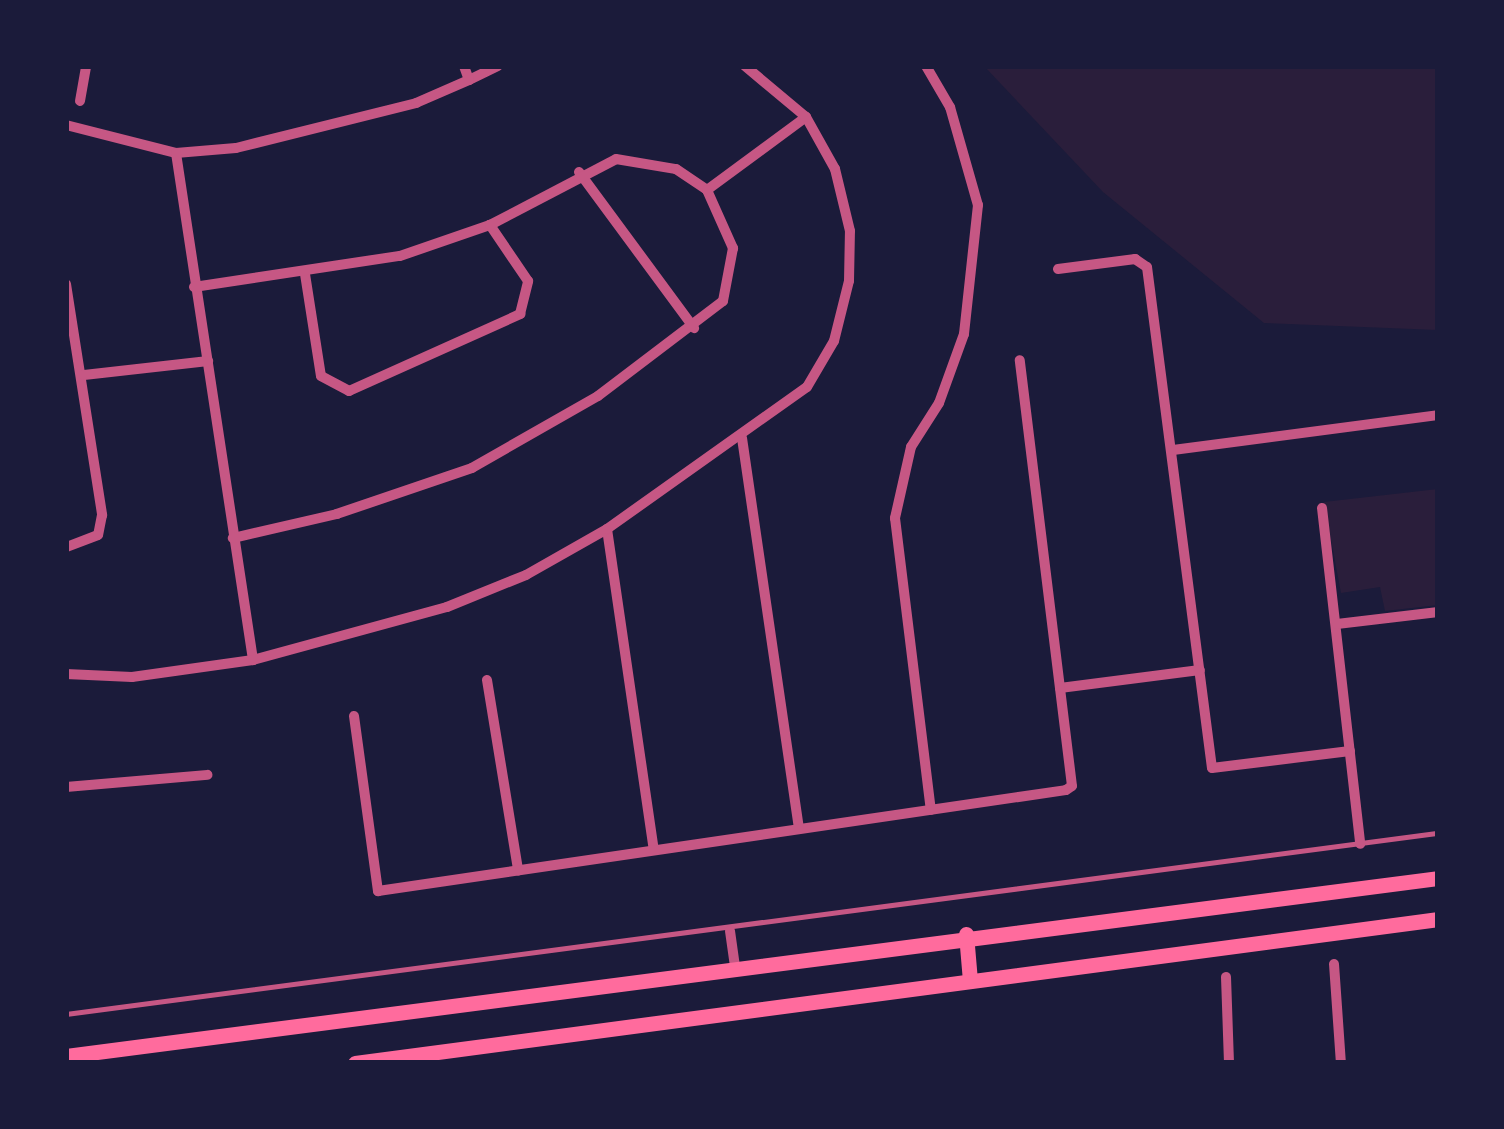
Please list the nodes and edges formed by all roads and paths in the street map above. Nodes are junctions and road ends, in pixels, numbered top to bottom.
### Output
1 (86, 66) edge
2 (464, 66) edge
3 (498, 66) edge
4 (745, 66) edge
5 (926, 66) edge
6 (469, 80) junction
7 (80, 101) dead end
8 (806, 117) junction
9 (66, 125) edge
10 (176, 153) junction
11 (579, 172) junction
12 (706, 190) junction
13 (490, 225) junction
14 (1058, 269) dead end
15 (304, 274) junction
16 (66, 284) edge
17 (194, 287) junction
18 (694, 328) junction
19 (1020, 360) dead end
20 (208, 361) junction
21 (84, 375) junction
22 (1438, 415) edge
23 (742, 438) junction
24 (1172, 450) junction
25 (1322, 508) dead end
26 (607, 529) junction
27 (233, 538) junction
28 (66, 548) edge
29 (1438, 612) edge
30 (1336, 624) junction
31 (253, 660) junction
32 (1200, 670) junction
33 (66, 674) edge
34 (487, 680) dead end
35 (1060, 688) junction
36 (354, 716) dead end
37 (1351, 752) junction
38 (207, 776) dead end
39 (66, 787) edge
40 (931, 810) junction
41 (799, 829) junction
42 (1438, 833) edge
43 (1360, 844) junction
44 (654, 850) junction
45 (518, 870) junction
46 (1438, 878) edge
47 (1438, 919) edge
48 (730, 932) junction
49 (966, 934) junction
50 (1334, 964) dead end
51 (735, 968) junction
52 (1226, 977) dead end
53 (970, 981) junction
54 (66, 1014) edge
55 (66, 1055) edge
56 (356, 1063) edge
57 (1228, 1063) edge
58 (1341, 1063) edge

1 - 7 street
2 - 6 street
3 - 6 street
4 - 8 street
5 - 40 street
6 - 10 street
8 - 12 street
8 - 23 street
9 - 10 street
10 - 17 street
11 - 12 street
11 - 13 street
11 - 18 street
12 - 18 street
13 - 15 street
13 - 15 street
14 - 24 street
15 - 17 street
16 - 21 street
17 - 20 street
18 - 27 street
19 - 35 street
20 - 21 street
20 - 27 street
21 - 28 street
22 - 24 street
23 - 26 street
23 - 41 street
24 - 32 street
25 - 30 street
26 - 31 street
26 - 44 street
27 - 31 street
29 - 30 street
30 - 37 street
31 - 33 street
32 - 35 street
32 - 37 street
34 - 45 street
35 - 40 street
36 - 45 street
37 - 43 street
38 - 39 street
40 - 41 street
41 - 44 street
42 - 43 lane
43 - 48 lane
44 - 45 street
46 - 49 main road
47 - 53 main road
48 - 51 street
48 - 54 lane
49 - 51 main road
49 - 53 main road
50 - 58 street
51 - 55 main road
52 - 57 street
53 - 56 main road

